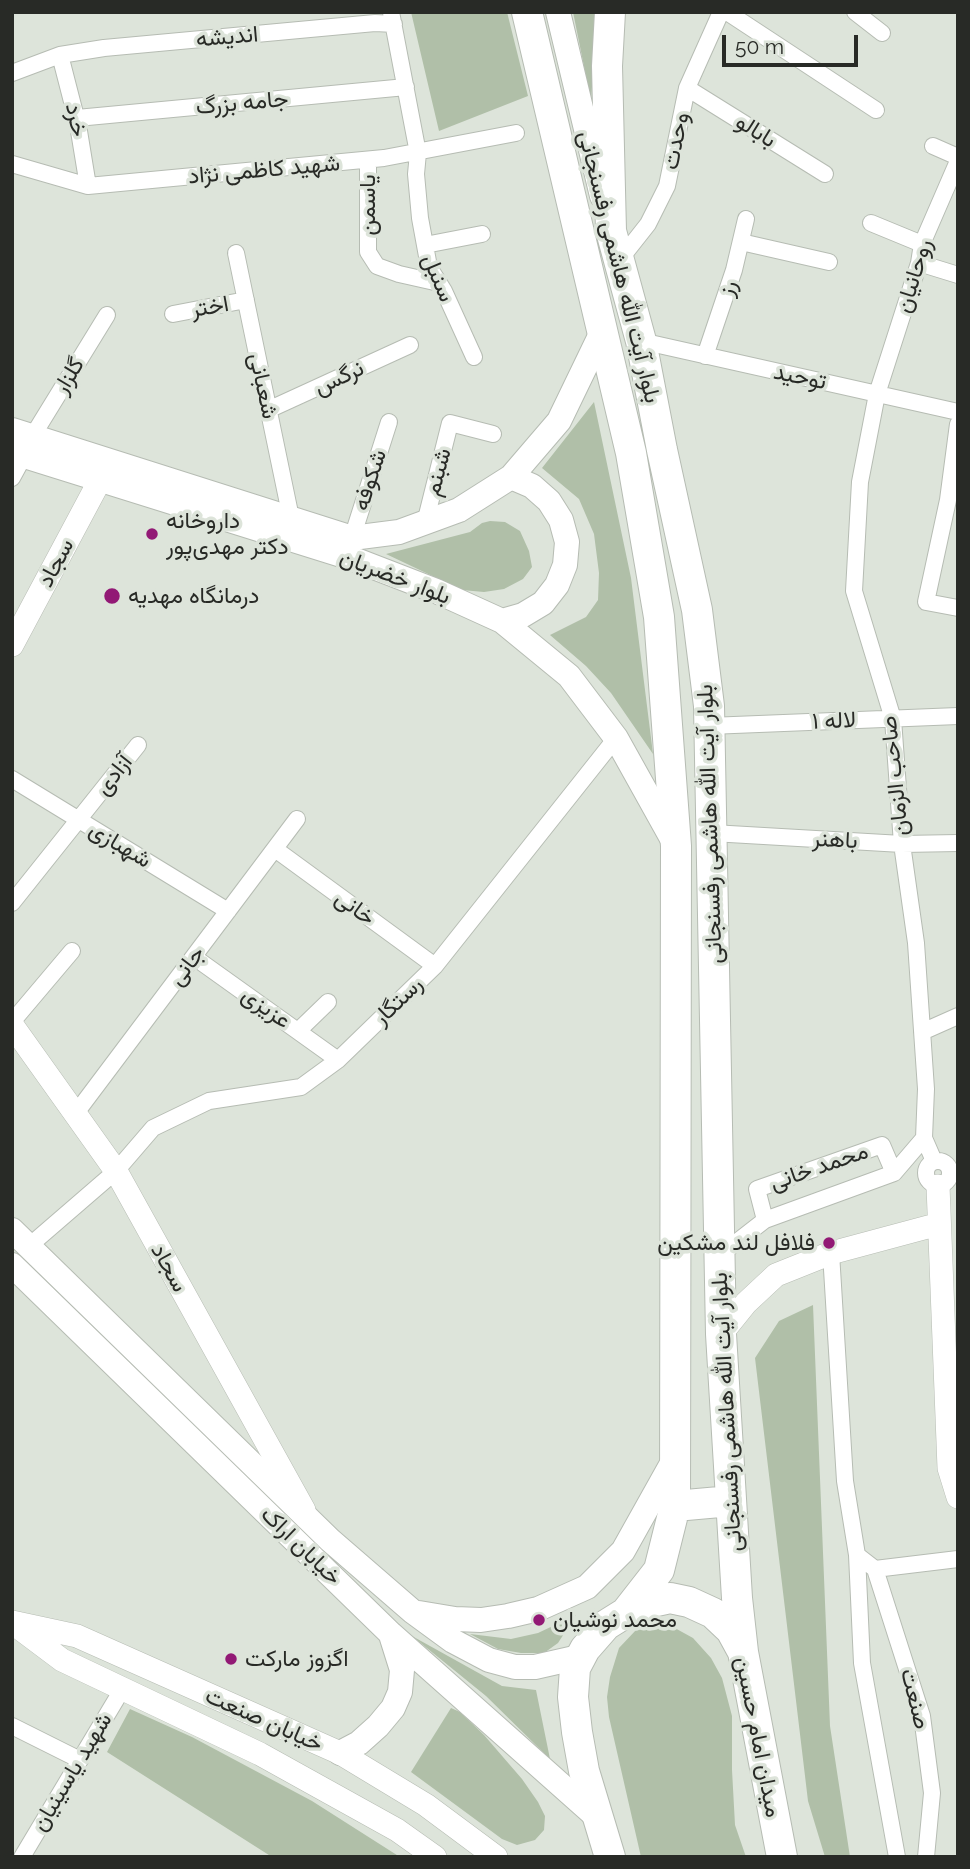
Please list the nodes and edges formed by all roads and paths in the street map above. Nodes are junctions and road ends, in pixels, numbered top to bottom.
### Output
1 (527, 12) edge
2 (558, 12) edge
3 (610, 12) edge
4 (724, 12) edge
5 (855, 12) edge
6 (393, 18) edge
7 (883, 33) dead end
8 (60, 55) junction
9 (12, 73) edge
10 (407, 87) junction
11 (687, 88) junction
12 (876, 110) dead end
13 (77, 118) junction
14 (516, 133) dead end
15 (933, 146) dead end
16 (418, 153) junction
17 (958, 159) edge
18 (368, 160) junction
19 (12, 164) edge
20 (825, 174) dead end
21 (88, 187) junction
22 (746, 219) dead end
23 (871, 223) dead end
24 (611, 230) junction
25 (482, 234) dead end
26 (741, 242) junction
27 (922, 244) junction
28 (425, 245) junction
29 (236, 253) dead end
30 (618, 262) junction
31 (829, 262) dead end
32 (919, 263) junction
33 (958, 275) edge
34 (439, 284) junction
35 (246, 300) junction
36 (107, 314) dead end
37 (173, 314) dead end
38 (603, 332) junction
39 (641, 341) junction
40 (410, 345) dead end
41 (474, 356) dead end
42 (705, 356) junction
43 (877, 394) junction
44 (268, 410) junction
45 (958, 412) edge
46 (389, 422) dead end
47 (958, 424) edge
48 (493, 434) dead end
49 (20, 444) edge
50 (511, 477) junction
51 (12, 478) edge
52 (100, 480) junction
53 (953, 501) edge
54 (291, 518) junction
55 (425, 523) junction
56 (352, 538) junction
57 (958, 608) edge
58 (502, 621) junction
59 (12, 645) edge
60 (958, 716) edge
61 (893, 719) junction
62 (709, 726) junction
63 (616, 738) junction
64 (138, 745) dead end
65 (12, 779) edge
66 (297, 819) dead end
67 (79, 820) junction
68 (712, 833) junction
69 (902, 844) junction
70 (958, 844) edge
71 (676, 846) junction
72 (275, 849) junction
73 (12, 904) edge
74 (228, 911) junction
75 (72, 951) dead end
76 (194, 957) junction
77 (435, 967) junction
78 (328, 1002) dead end
79 (958, 1016) edge
80 (12, 1023) edge
81 (298, 1031) junction
82 (922, 1032) junction
83 (338, 1060) junction
84 (76, 1113) junction
85 (924, 1138) junction
86 (116, 1171) junction
87 (894, 1173) junction
88 (949, 1175) edge
89 (765, 1220) junction
90 (939, 1224) junction
91 (18, 1247) edge
92 (831, 1252) junction
93 (720, 1255) junction
94 (721, 1334) junction
95 (675, 1458) junction
96 (953, 1466) edge
97 (958, 1497) edge
98 (731, 1500) junction
99 (675, 1506) junction
100 (310, 1522) junction
101 (857, 1555) junction
102 (958, 1559) edge
103 (876, 1569) junction
104 (627, 1611) junction
105 (412, 1612) junction
106 (12, 1623) edge
107 (391, 1634) junction
108 (743, 1652) junction
109 (579, 1657) junction
110 (123, 1688) junction
111 (12, 1726) edge
112 (340, 1753) junction
113 (80, 1760) junction
114 (598, 1818) junction
115 (22, 1857) edge
116 (435, 1857) edge
117 (496, 1857) edge
118 (610, 1857) edge
119 (782, 1857) edge
120 (897, 1857) edge
121 (926, 1857) edge

1 - 38 highway, بلوار آیت الله هاشمی رفسنجانی
2 - 24 main road, بلوار آیت الله هاشمی رفسنجانی
3 - 24 highway
4 - 11 street, وحدت
4 - 12 street
5 - 7 street
6 - 8 street, اندیشه
6 - 10 street, سنبل
8 - 9 street, اندیشه
8 - 13 street, خرد
10 - 13 street, جامه بزرگ
10 - 16 street, سنبل
11 - 20 street, بابالو
11 - 30 street, وحدت
13 - 21 street, خرد
14 - 16 street, شهید کاظمی نژاد
15 - 17 street
16 - 18 street, شهید کاظمی نژاد
16 - 28 street, سنبل
17 - 27 street, روحانیان
18 - 21 street, شهید کاظمی نژاد
18 - 34 street, یاسمن
19 - 21 street, شهید کاظمی نژاد
22 - 26 street, رز
23 - 27 street
24 - 30 highway, بلوار آیت الله هاشمی رفسنجانی
25 - 28 street
26 - 31 street
26 - 42 street, رز
27 - 32 street, روحانیان
28 - 34 street, سنبل
29 - 35 street, شعبانی
30 - 39 highway, بلوار آیت الله هاشمی رفسنجانی
32 - 33 street
32 - 43 street, روحانیان
34 - 41 street, سنبل
35 - 37 street, اختر
35 - 44 street, شعبانی
36 - 49 street, گلزار
38 - 50 main road, بلوار خضریان
38 - 71 highway, بلوار آیت الله هاشمی رفسنجانی
39 - 42 street, توحید
39 - 62 highway, بلوار آیت الله هاشمی رفسنجانی
40 - 44 street, نرگس
42 - 43 street, توحید
43 - 45 street, توحید
43 - 61 street, صاحب الزمان
44 - 54 street, شعبانی
46 - 56 street, شکوفه
47 - 53 street
48 - 55 street, شبنم
49 - 51 street, گلزار
49 - 52 main road, بلوار خضریان
49 - 54 main road, بلوار خضریان
50 - 55 main road, بلوار خضریان
50 - 58 main road
52 - 58 main road, بلوار خضریان
52 - 59 street, سجاد
53 - 57 street
54 - 56 main road, بلوار خضریان
55 - 56 main road, بلوار خضریان
58 - 63 main road, بلوار خضریان
60 - 61 street, لاله ۱
61 - 62 street, لاله ۱
61 - 69 street, صاحب الزمان
62 - 68 highway, بلوار آیت الله هاشمی رفسنجانی
63 - 71 main road, بلوار خضریان
63 - 77 street, رستگار
64 - 67 street, آزادی
65 - 67 street, شهبازی
66 - 72 street, جانی
67 - 73 street, آزادی
67 - 74 street, شهبازی
68 - 69 street, باهنر
68 - 93 highway, بلوار آیت الله هاشمی رفسنجانی
69 - 70 street, باهنر
69 - 82 street, صاحب الزمان
71 - 95 highway, بلوار آیت الله هاشمی رفسنجانی
72 - 74 street, جانی
72 - 77 street, خانی
74 - 76 street, جانی
75 - 80 street
76 - 81 street, عزیزی
76 - 84 street, جانی
77 - 83 street, رستگار
78 - 81 street
79 - 82 street
80 - 84 street, سجاد
81 - 83 street, عزیزی
82 - 85 street, صاحب الزمان
83 - 86 street, رستگار
84 - 86 street, سجاد
85 - 87 street, محمد خانی
85 - 88 street, صاحب الزمان
86 - 91 street, رستگار
86 - 100 street, سجاد
87 - 89 street, محمد خانی
87 - 89 street, محمد خانی
88 - 90 street
89 - 93 street, محمد خانی
90 - 92 street
90 - 96 street
91 - 100 main road, خیابان اراک
91 - 107 main road, خیابان اراک
92 - 94 street
92 - 101 street, صنعت
93 - 94 highway, بلوار آیت الله هاشمی رفسنجانی
94 - 98 highway, بلوار آیت الله هاشمی رفسنجانی
95 - 99 highway, بلوار آیت الله هاشمی رفسنجانی
95 - 105 main road
96 - 97 street
98 - 99 highway
98 - 108 highway, بلوار آیت الله هاشمی رفسنجانی
99 - 104 highway, بلوار آیت الله هاشمی رفسنجانی
100 - 105 main road, خیابان اراک
101 - 103 street
101 - 120 street, صنعت
102 - 103 street
103 - 121 street, صنعت
104 - 108 highway, میدان امام حسین
104 - 109 highway, میدان امام حسین
105 - 109 main road, خیابان اراک
106 - 110 street, خیابان صنعت
106 - 112 street, خیابان صنعت
107 - 112 main road
107 - 114 main road, خیابان اراک
108 - 119 highway, میدان امام حسین
109 - 114 highway
110 - 113 street, شهید یاسینیان
110 - 116 street, خیابان صنعت
111 - 113 street
112 - 117 street, خیابان صنعت
113 - 115 street, شهید یاسینیان
114 - 118 highway

